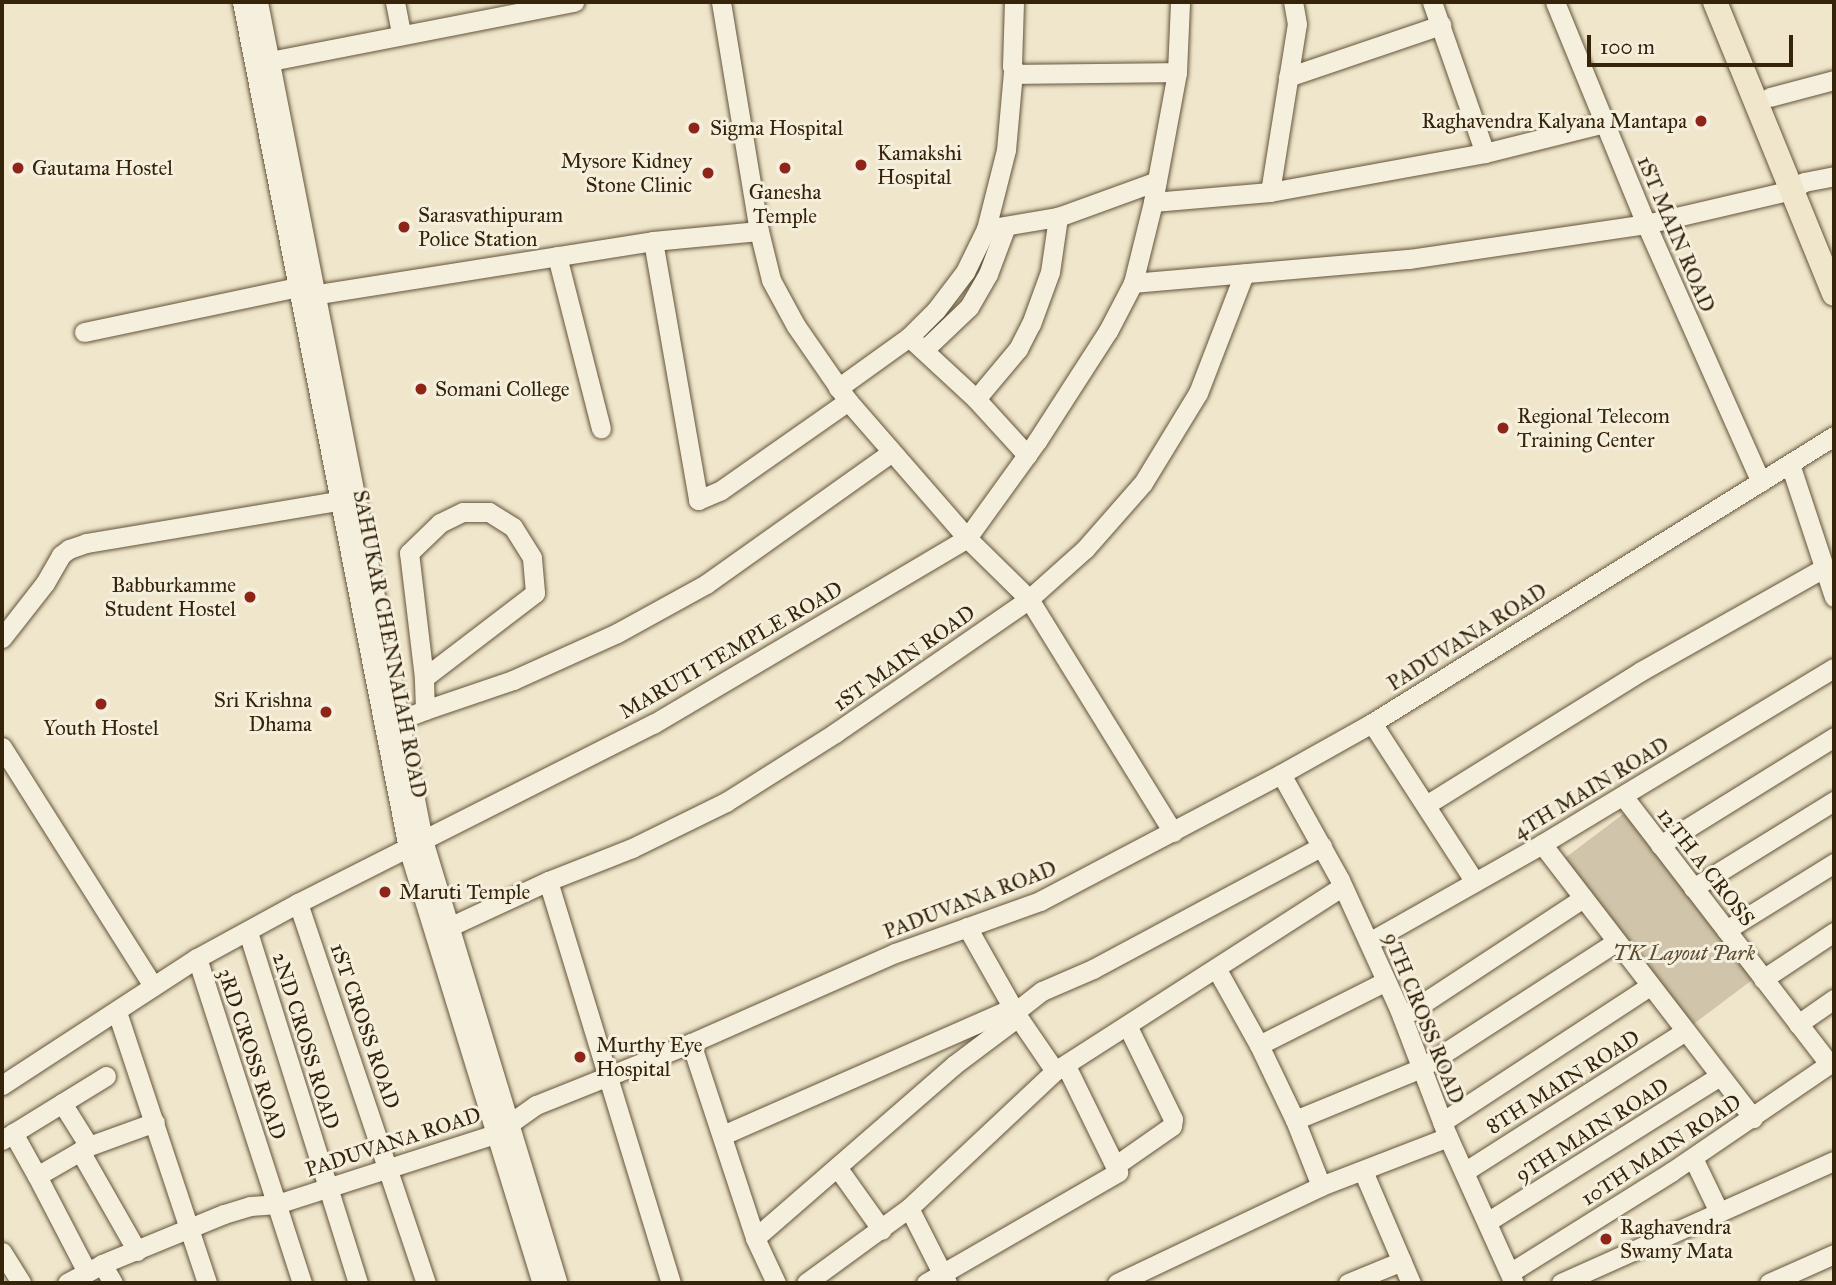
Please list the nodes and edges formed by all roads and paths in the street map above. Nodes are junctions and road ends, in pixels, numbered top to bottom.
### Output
1 (242, 2) edge
2 (258, 2) edge
3 (394, 2) edge
4 (574, 2) edge
5 (721, 2) edge
6 (1014, 2) edge
7 (1180, 2) edge
8 (1293, 2) edge
9 (1432, 2) edge
10 (1555, 2) edge
11 (1715, 2) edge
12 (1730, 2) edge
13 (511, 8) edge
14 (1441, 24) junction
15 (401, 34) junction
16 (270, 61) junction
17 (1013, 71) junction
18 (1177, 72) junction
19 (1288, 77) junction
20 (1834, 80) edge
21 (1770, 97) junction
22 (1604, 123) junction
23 (1485, 152) junction
24 (1834, 176) edge
25 (1157, 181) junction
26 (1798, 186) junction
27 (1270, 192) junction
28 (1153, 202) junction
29 (1058, 217) junction
30 (1646, 224) junction
31 (996, 227) junction
32 (759, 231) junction
33 (653, 241) junction
34 (557, 256) junction
35 (1834, 259) edge
36 (1244, 274) junction
37 (1133, 282) junction
38 (304, 293) junction
39 (1834, 294) edge
40 (84, 332) dead end
41 (917, 343) junction
42 (843, 395) junction
43 (976, 399) junction
44 (601, 428) dead end
45 (1834, 436) edge
46 (892, 452) junction
47 (1027, 455) junction
48 (1790, 464) junction
49 (1761, 482) junction
50 (338, 501) junction
51 (967, 538) junction
52 (1824, 568) junction
53 (1834, 597) edge
54 (1030, 599) junction
55 (2, 638) edge
56 (1834, 668) edge
57 (424, 678) junction
58 (425, 710) junction
59 (400, 722) junction
60 (1372, 723) junction
61 (1834, 737) edge
62 (2, 747) edge
63 (1281, 774) junction
64 (1623, 796) junction
65 (1834, 801) edge
66 (1426, 805) junction
67 (1173, 832) junction
68 (415, 844) junction
69 (1542, 844) junction
70 (1660, 845) junction
71 (1322, 846) junction
72 (1834, 863) edge
73 (548, 881) junction
74 (1475, 882) junction
75 (1342, 887) junction
76 (1693, 888) junction
77 (1583, 898) junction
78 (298, 903) junction
79 (449, 926) junction
80 (967, 927) junction
81 (1726, 930) junction
82 (248, 932) junction
83 (1834, 932) edge
84 (1369, 942) junction
85 (1616, 942) junction
86 (197, 958) junction
87 (1216, 968) junction
88 (1763, 978) junction
89 (1384, 982) junction
90 (153, 986) junction
91 (1650, 986) junction
92 (1834, 999) edge
93 (117, 1012) junction
94 (1015, 1012) junction
95 (1402, 1017) junction
96 (1798, 1024) junction
97 (1128, 1027) junction
98 (1685, 1031) junction
99 (691, 1043) junction
100 (1259, 1045) junction
101 (1832, 1063) edge
102 (1421, 1068) junction
103 (1060, 1069) junction
104 (106, 1076) dead end
105 (1720, 1076) junction
106 (607, 1077) junction
107 (2, 1084) edge
108 (62, 1103) junction
109 (1753, 1118) junction
110 (1296, 1120) junction
111 (155, 1122) junction
112 (502, 1129) junction
113 (1445, 1129) junction
114 (723, 1135) junction
115 (7, 1137) edge
116 (84, 1148) junction
117 (1693, 1158) junction
118 (1834, 1161) edge
119 (1116, 1165) junction
120 (389, 1167) junction
121 (837, 1167) junction
122 (1363, 1171) junction
123 (1464, 1172) junction
124 (37, 1176) junction
125 (1321, 1186) junction
126 (327, 1187) junction
127 (277, 1204) junction
128 (909, 1208) junction
129 (1719, 1212) junction
130 (1487, 1222) junction
131 (190, 1230) junction
132 (882, 1230) junction
133 (755, 1238) junction
134 (137, 1251) junction
135 (2, 1252) edge
136 (1834, 1254) edge
137 (1402, 1261) junction
138 (94, 1268) junction
139 (1512, 1278) edge
140 (939, 1280) edge
141 (21, 1283) edge
142 (67, 1283) edge
143 (113, 1283) edge
144 (207, 1283) edge
145 (302, 1283) edge
146 (358, 1283) edge
147 (426, 1283) edge
148 (542, 1283) edge
149 (558, 1283) edge
150 (671, 1283) edge
151 (776, 1283) edge
152 (806, 1283) edge
153 (1117, 1283) edge
154 (1348, 1283) edge
155 (1411, 1283) edge
156 (1561, 1283) edge
157 (1769, 1283) edge

1 - 38 street, SAHUKAR CHENNAIAH ROAD
2 - 16 street, SAHUKAR CHENNAIAH ROAD
3 - 15 street
4 - 13 street
5 - 32 street
6 - 17 street
7 - 18 street, MARUTI TEMPLE ROAD
8 - 19 street
9 - 14 street
10 - 22 street, 1ST MAIN ROAD
11 - 26 main road
12 - 21 main road
13 - 15 street
14 - 19 street
14 - 23 street
15 - 16 street
16 - 38 street, SAHUKAR CHENNAIAH ROAD
17 - 18 street
17 - 31 street
18 - 25 street, MARUTI TEMPLE ROAD
19 - 27 street
20 - 21 street
21 - 26 main road
22 - 23 street
22 - 30 street, 1ST MAIN ROAD
23 - 27 street
24 - 26 street
25 - 28 street, MARUTI TEMPLE ROAD
25 - 29 street
26 - 30 street
26 - 35 main road
26 - 39 main road
27 - 28 street
28 - 37 street, MARUTI TEMPLE ROAD
29 - 31 street
29 - 43 street
30 - 36 street
30 - 49 street, 1ST MAIN ROAD
31 - 41 street
32 - 33 street
32 - 42 street
33 - 34 street
33 - 42 street
34 - 38 street
34 - 44 street
36 - 37 street
36 - 54 street, 1ST MAIN ROAD
37 - 47 street, MARUTI TEMPLE ROAD
38 - 40 street
38 - 50 street, SAHUKAR CHENNAIAH ROAD
38 - 59 street, SAHUKAR CHENNAIAH ROAD
41 - 42 street
41 - 43 street
42 - 46 street
43 - 47 street
45 - 48 street, PADUVANA ROAD
46 - 51 street
46 - 58 street
47 - 51 street, MARUTI TEMPLE ROAD
48 - 49 street, PADUVANA ROAD
48 - 52 street
49 - 60 street, PADUVANA ROAD
50 - 55 street
50 - 68 street, SAHUKAR CHENNAIAH ROAD
51 - 54 street
51 - 68 street, MARUTI TEMPLE ROAD
52 - 53 street
52 - 66 street
54 - 67 street
54 - 73 street, 1ST MAIN ROAD
56 - 64 street, 4TH MAIN ROAD
57 - 57 street
57 - 58 street
58 - 59 street
59 - 68 street, SAHUKAR CHENNAIAH ROAD
60 - 63 street, PADUVANA ROAD
60 - 66 street
61 - 70 street
62 - 90 street
63 - 67 street, PADUVANA ROAD
63 - 71 street, 9TH CROSS ROAD
64 - 69 street, 4TH MAIN ROAD
64 - 70 street, 12TH A CROSS
65 - 76 street
66 - 74 street
67 - 80 street, PADUVANA ROAD
68 - 78 street, MARUTI TEMPLE ROAD
68 - 79 street, SAHUKAR CHENNAIAH ROAD
68 - 112 street, SAHUKAR CHENNAIAH ROAD
69 - 74 street, 4TH MAIN ROAD
69 - 77 street
70 - 76 street, 12TH A CROSS
71 - 75 street, 9TH CROSS ROAD
71 - 94 street
72 - 81 street
73 - 79 street, 1ST MAIN ROAD
73 - 106 street
74 - 84 street, 4TH MAIN ROAD
75 - 84 street, 9TH CROSS ROAD
75 - 87 street
76 - 81 street, 12TH A CROSS
77 - 85 street
77 - 95 street
78 - 82 street, MARUTI TEMPLE ROAD
78 - 120 street, 1ST CROSS ROAD
79 - 112 street, SAHUKAR CHENNAIAH ROAD
80 - 94 street
80 - 99 street, PADUVANA ROAD
81 - 88 street, 12TH A CROSS
82 - 86 street, MARUTI TEMPLE ROAD
82 - 126 street, 2ND CROSS ROAD
83 - 88 street
84 - 89 street, 9TH CROSS ROAD
85 - 91 street
85 - 102 street
86 - 90 street, MARUTI TEMPLE ROAD
86 - 127 street, 3RD CROSS ROAD
87 - 97 street
87 - 100 street
88 - 96 street, 12TH A CROSS
89 - 95 street, 9TH CROSS ROAD
89 - 100 street
90 - 93 street, MARUTI TEMPLE ROAD
91 - 98 street
91 - 113 street
92 - 96 street
93 - 107 street, MARUTI TEMPLE ROAD
93 - 111 street
94 - 103 street
94 - 114 street
94 - 121 street
95 - 102 street, 9TH CROSS ROAD
96 - 101 street, 12TH A CROSS
97 - 103 street
97 - 119 street
98 - 105 street
98 - 123 street, 8TH MAIN ROAD
99 - 106 street, PADUVANA ROAD
99 - 114 street
100 - 110 street
101 - 109 street, 10TH MAIN ROAD
102 - 110 street
102 - 113 street, 9TH CROSS ROAD
103 - 119 street
103 - 128 street
104 - 108 street
105 - 109 street
105 - 130 street, 9TH MAIN ROAD
106 - 112 street, PADUVANA ROAD
106 - 150 street
108 - 115 street
108 - 116 street
109 - 117 street, 10TH MAIN ROAD
110 - 125 street
111 - 116 street
111 - 131 street
112 - 120 street, PADUVANA ROAD
112 - 148 street, SAHUKAR CHENNAIAH ROAD
112 - 149 street, SAHUKAR CHENNAIAH ROAD
113 - 122 street
113 - 123 street, 9TH CROSS ROAD
114 - 133 street
115 - 124 street
116 - 124 street
116 - 134 street
117 - 129 street
117 - 139 street, 10TH MAIN ROAD
118 - 129 street
119 - 140 street
120 - 126 street, PADUVANA ROAD
120 - 147 street, 1ST CROSS ROAD
121 - 132 street
121 - 133 street
122 - 125 street
122 - 137 street
123 - 130 street, 9TH CROSS ROAD
124 - 138 street
125 - 153 street
126 - 127 street, PADUVANA ROAD
126 - 146 street, 2ND CROSS ROAD
127 - 131 street, PADUVANA ROAD
127 - 145 street, 3RD CROSS ROAD
128 - 132 street
128 - 140 street
129 - 156 street
130 - 139 street, 9TH CROSS ROAD
131 - 134 street, PADUVANA ROAD
131 - 144 street
132 - 152 street
133 - 151 street
134 - 138 street, PADUVANA ROAD
135 - 141 street
136 - 157 street
137 - 154 street
137 - 155 street
138 - 142 street, PADUVANA ROAD
138 - 143 street

